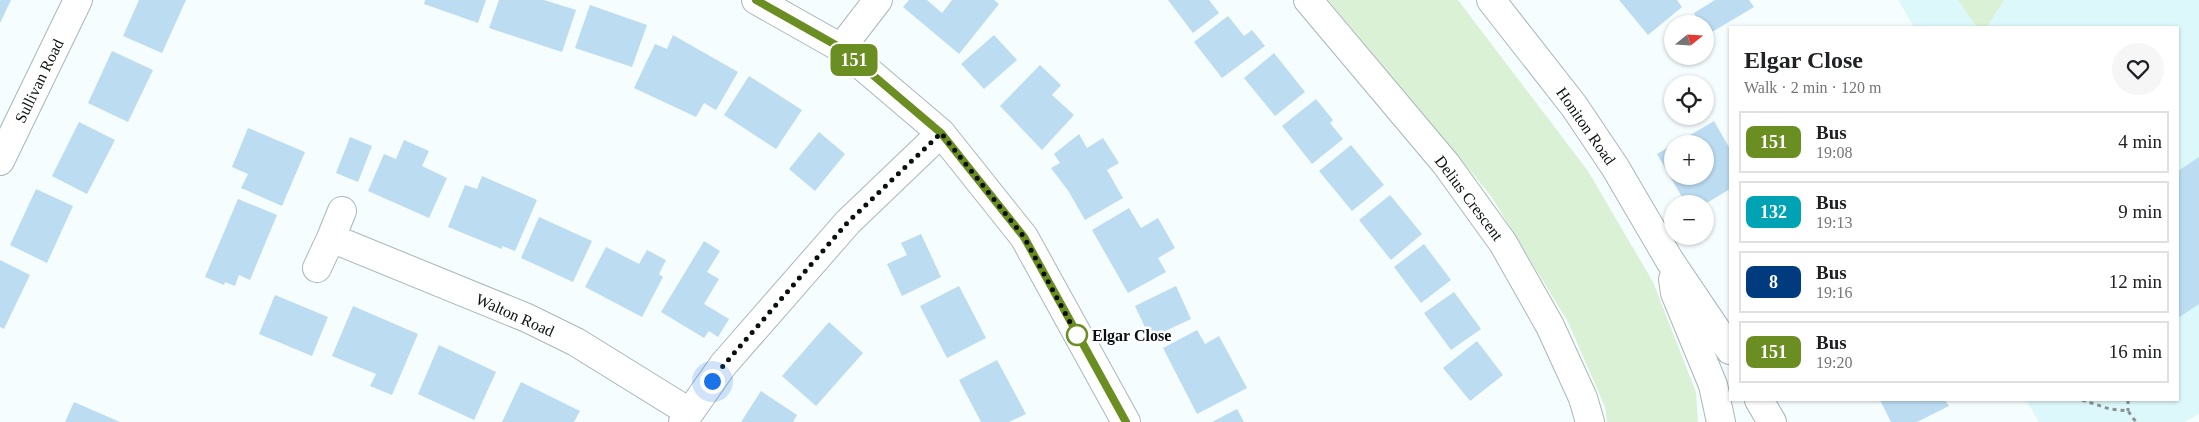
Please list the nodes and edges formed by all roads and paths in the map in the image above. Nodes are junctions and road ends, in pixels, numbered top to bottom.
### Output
1 (78, 0) edge
2 (756, 0) edge
3 (878, 0) edge
4 (1308, 0) edge
5 (1491, 0) edge
6 (841, 48) junction
7 (941, 133) junction
8 (0, 161) edge
9 (342, 211) dead end
10 (331, 238) junction
11 (1670, 261) junction
12 (317, 268) dead end
13 (1729, 349) edge
14 (1760, 401) edge
15 (2085, 401) edge
16 (2128, 401) edge
17 (2128, 412) junction
18 (686, 417) edge
19 (1126, 422) edge
20 (1590, 422) edge
21 (1721, 422) edge
22 (1772, 422) edge
23 (2136, 422) edge

1 - 8 street, Sullivan Road
2 - 6 street
3 - 6 street
4 - 20 street, Delius Crescent
5 - 11 street, Honiton Road
6 - 7 street
7 - 18 street
7 - 19 street
9 - 10 street
10 - 12 street
10 - 18 street, Walton Road
11 - 13 street, Honiton Road
11 - 21 street, Honiton Road
14 - 22 street
15 - 17 path
16 - 17 path
17 - 23 path

